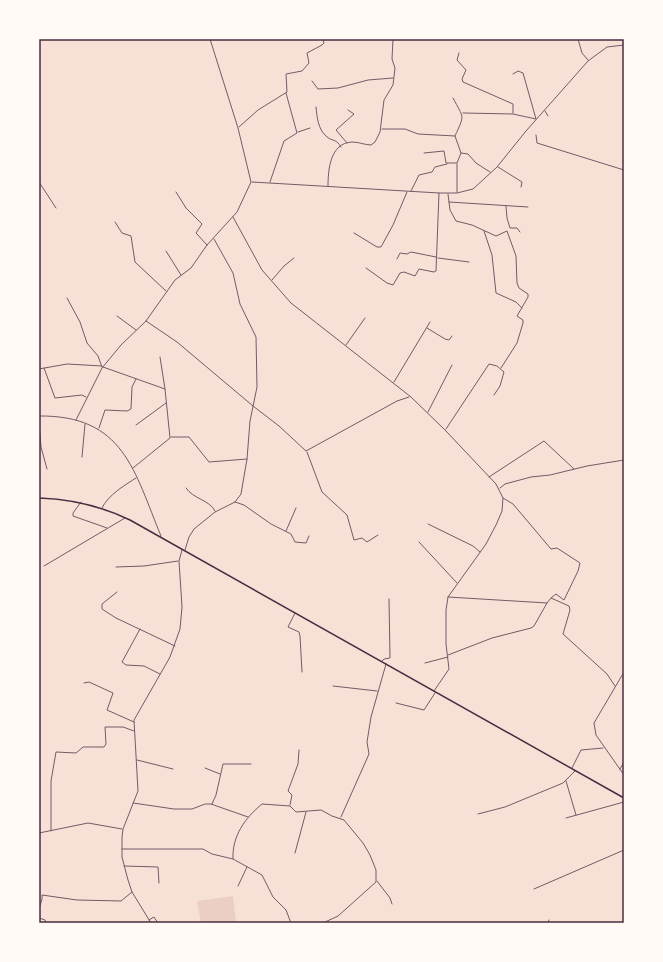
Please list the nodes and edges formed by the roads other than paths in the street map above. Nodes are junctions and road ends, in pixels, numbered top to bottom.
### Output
1 (210, 39) edge
2 (323, 39) edge
3 (393, 39) edge
4 (578, 39) edge
5 (624, 45) edge
6 (459, 52) dead end
7 (588, 61) junction
8 (513, 74) dead end
9 (394, 78) junction
10 (312, 80) dead end
11 (286, 93) junction
12 (453, 98) dead end
13 (316, 107) dead end
14 (348, 110) dead end
15 (544, 111) junction
16 (463, 113) junction
17 (513, 114) junction
18 (548, 116) dead end
19 (536, 119) junction
20 (238, 128) junction
21 (310, 128) dead end
22 (381, 129) junction
23 (297, 133) junction
24 (536, 135) dead end
25 (455, 136) junction
26 (347, 144) junction
27 (341, 147) junction
28 (424, 152) dead end
29 (461, 153) junction
30 (457, 163) junction
31 (447, 164) junction
32 (497, 167) junction
33 (624, 170) edge
34 (491, 172) junction
35 (39, 182) edge
36 (251, 182) junction
37 (270, 183) junction
38 (328, 187) junction
39 (521, 187) dead end
40 (407, 191) junction
41 (410, 191) junction
42 (176, 192) dead end
43 (439, 193) junction
44 (448, 193) junction
45 (456, 193) junction
46 (448, 202) junction
47 (506, 205) junction
48 (528, 207) dead end
49 (56, 208) dead end
50 (233, 217) junction
51 (115, 222) dead end
52 (510, 228) junction
53 (484, 231) junction
54 (507, 231) junction
55 (520, 232) dead end
56 (354, 233) dead end
57 (214, 238) junction
58 (207, 245) junction
59 (166, 252) dead end
60 (437, 257) junction
61 (294, 258) dead end
62 (397, 259) dead end
63 (469, 262) dead end
64 (366, 268) dead end
65 (182, 275) junction
66 (272, 281) junction
67 (167, 291) junction
68 (67, 298) dead end
69 (522, 308) junction
70 (117, 316) dead end
71 (365, 318) dead end
72 (146, 321) junction
73 (430, 322) dead end
74 (427, 328) junction
75 (137, 330) junction
76 (452, 336) dead end
77 (345, 345) junction
78 (160, 357) dead end
79 (452, 365) dead end
80 (103, 367) junction
81 (44, 368) junction
82 (501, 368) junction
83 (39, 369) edge
84 (137, 379) junction
85 (393, 383) junction
86 (165, 390) junction
87 (494, 395) dead end
88 (87, 397) junction
89 (411, 397) junction
90 (167, 403) junction
91 (253, 406) junction
92 (428, 412) junction
93 (39, 416) edge
94 (76, 420) junction
95 (39, 424) edge
96 (86, 424) junction
97 (136, 425) dead end
98 (99, 429) junction
99 (445, 430) junction
100 (170, 437) junction
101 (306, 451) junction
102 (82, 457) dead end
103 (247, 459) junction
104 (624, 460) edge
105 (132, 468) junction
106 (47, 469) dead end
107 (574, 469) junction
108 (489, 477) junction
109 (137, 478) junction
110 (186, 488) dead end
111 (499, 489) junction
112 (39, 498) edge
113 (503, 498) junction
114 (81, 502) junction
115 (235, 502) junction
116 (102, 508) junction
117 (296, 508) dead end
118 (215, 512) junction
119 (125, 517) junction
120 (428, 524) dead end
121 (108, 528) junction
122 (286, 532) junction
123 (378, 535) dead end
124 (309, 536) dead end
125 (161, 537) junction
126 (419, 542) dead end
127 (182, 549) junction
128 (185, 551) junction
129 (480, 553) junction
130 (178, 561) junction
131 (44, 566) dead end
132 (116, 567) dead end
133 (458, 584) junction
134 (117, 592) dead end
135 (448, 597) junction
136 (550, 598) junction
137 (390, 599) dead end
138 (547, 603) junction
139 (295, 613) junction
140 (140, 629) junction
141 (175, 646) junction
142 (448, 656) junction
143 (381, 661) junction
144 (425, 663) dead end
145 (386, 664) junction
146 (302, 672) dead end
147 (624, 672) edge
148 (160, 674) junction
149 (84, 683) dead end
150 (333, 686) dead end
151 (616, 687) junction
152 (377, 691) junction
153 (435, 692) junction
154 (396, 703) dead end
155 (134, 722) junction
156 (134, 731) junction
157 (603, 748) junction
158 (299, 750) dead end
159 (137, 760) junction
160 (624, 762) edge
161 (251, 764) dead end
162 (205, 768) dead end
163 (173, 769) dead end
164 (571, 769) junction
165 (620, 770) junction
166 (575, 771) junction
167 (220, 774) junction
168 (624, 775) edge
169 (566, 781) junction
170 (624, 798) edge
171 (624, 802) edge
172 (132, 803) junction
173 (211, 804) junction
174 (290, 806) junction
175 (306, 812) junction
176 (478, 814) dead end
177 (576, 815) junction
178 (248, 817) junction
179 (341, 818) junction
180 (566, 818) dead end
181 (123, 829) junction
182 (51, 831) junction
183 (39, 833) edge
184 (122, 849) junction
185 (624, 850) edge
186 (295, 853) dead end
187 (233, 859) junction
188 (124, 866) junction
189 (247, 866) junction
190 (377, 881) junction
191 (159, 883) dead end
192 (238, 886) dead end
193 (534, 889) dead end
194 (132, 892) junction
195 (392, 904) dead end
196 (39, 908) edge
197 (39, 918) edge
198 (149, 920) junction
199 (549, 920) dead end
200 (46, 923) edge
201 (150, 923) edge
202 (158, 923) edge
203 (291, 923) edge
204 (323, 923) edge
205 (548, 923) edge

1 - 20 street
2 - 11 street
3 - 9 street
4 - 7 street
5 - 7 street
6 - 17 street
7 - 15 street
8 - 19 street
9 - 10 street
9 - 22 street
11 - 20 street
11 - 23 street
12 - 16 street
13 - 27 street
14 - 26 street
15 - 18 street
15 - 19 street
16 - 17 street
16 - 25 street
17 - 19 street
19 - 32 street
20 - 36 street
21 - 23 street
22 - 25 street
22 - 26 street
23 - 37 street
24 - 33 street
25 - 29 street
26 - 27 street
27 - 38 street
28 - 31 street
29 - 30 street
29 - 34 street
30 - 31 street
30 - 45 street
31 - 41 street
32 - 34 street
32 - 39 street
34 - 45 street
35 - 49 street
36 - 37 street
36 - 50 street
37 - 38 street
38 - 40 street
40 - 41 street
40 - 56 street
41 - 43 street
42 - 58 street
43 - 44 street
43 - 60 street
44 - 45 street
44 - 46 street
46 - 47 street
46 - 53 street
47 - 48 street
47 - 52 street
50 - 57 street
50 - 66 street
51 - 67 street
52 - 54 street
52 - 55 street
53 - 54 street
53 - 69 street
54 - 69 street
57 - 58 street
57 - 91 street
58 - 65 street
59 - 65 street
60 - 62 street
60 - 63 street
60 - 64 street
61 - 66 street
65 - 67 street
66 - 77 street
67 - 72 street
68 - 80 street
69 - 82 street
70 - 75 street
71 - 77 street
72 - 75 street
72 - 91 street
73 - 74 street
74 - 76 street
74 - 85 street
75 - 80 street
77 - 85 street
78 - 86 street
79 - 92 street
80 - 81 street
80 - 84 street
80 - 88 street
81 - 83 street
81 - 88 street
82 - 87 street
82 - 99 street
84 - 86 street
84 - 98 street
85 - 89 street
86 - 90 street
88 - 94 street
89 - 92 street
89 - 101 street
90 - 97 street
90 - 100 street
91 - 101 street
91 - 103 street
92 - 99 street
93 - 94 street
94 - 96 street
95 - 106 street
96 - 98 street
96 - 102 street
98 - 105 street
99 - 108 street
100 - 103 street
100 - 105 street
101 - 123 street
103 - 115 street
104 - 107 street
105 - 109 street
107 - 108 street
107 - 111 street
108 - 111 street
109 - 116 street
109 - 125 street
110 - 118 street
111 - 113 street
112 - 114 main road
113 - 129 street
113 - 136 street
114 - 116 main road
114 - 121 street
115 - 118 street
115 - 122 street
116 - 119 main road
117 - 122 street
118 - 128 street
119 - 121 street
119 - 125 main road
120 - 129 street
121 - 131 street
122 - 124 street
125 - 127 main road
126 - 133 street
127 - 128 main road
127 - 130 street
128 - 139 main road
129 - 133 street
130 - 132 street
130 - 141 street
133 - 135 street
134 - 140 street
135 - 138 street
135 - 142 street
136 - 138 street
136 - 151 street
137 - 143 street
138 - 142 street
139 - 143 main road
139 - 146 street
140 - 141 street
140 - 148 street
141 - 148 street
142 - 144 street
142 - 153 street
143 - 145 main road
145 - 152 street
145 - 153 main road
147 - 151 street
148 - 155 street
149 - 155 street
150 - 152 street
151 - 157 street
152 - 179 street
153 - 154 street
153 - 164 main road
155 - 156 street
156 - 159 street
156 - 182 street
157 - 164 street
157 - 165 street
158 - 174 street
159 - 163 street
159 - 172 street
160 - 165 street
161 - 167 street
162 - 167 street
164 - 166 main road
165 - 168 street
166 - 169 street
166 - 170 main road
167 - 173 street
169 - 176 street
169 - 177 street
171 - 177 street
172 - 173 street
172 - 181 street
173 - 178 street
174 - 175 street
174 - 178 street
175 - 179 street
175 - 186 street
177 - 180 street
178 - 187 street
179 - 190 street
181 - 182 street
181 - 184 street
182 - 183 street
184 - 187 street
184 - 188 street
185 - 193 street
187 - 189 street
188 - 191 street
188 - 194 street
189 - 192 street
189 - 203 street
190 - 195 street
190 - 204 street
194 - 196 street
194 - 198 street
197 - 200 street
198 - 201 street
198 - 202 street
199 - 205 street

